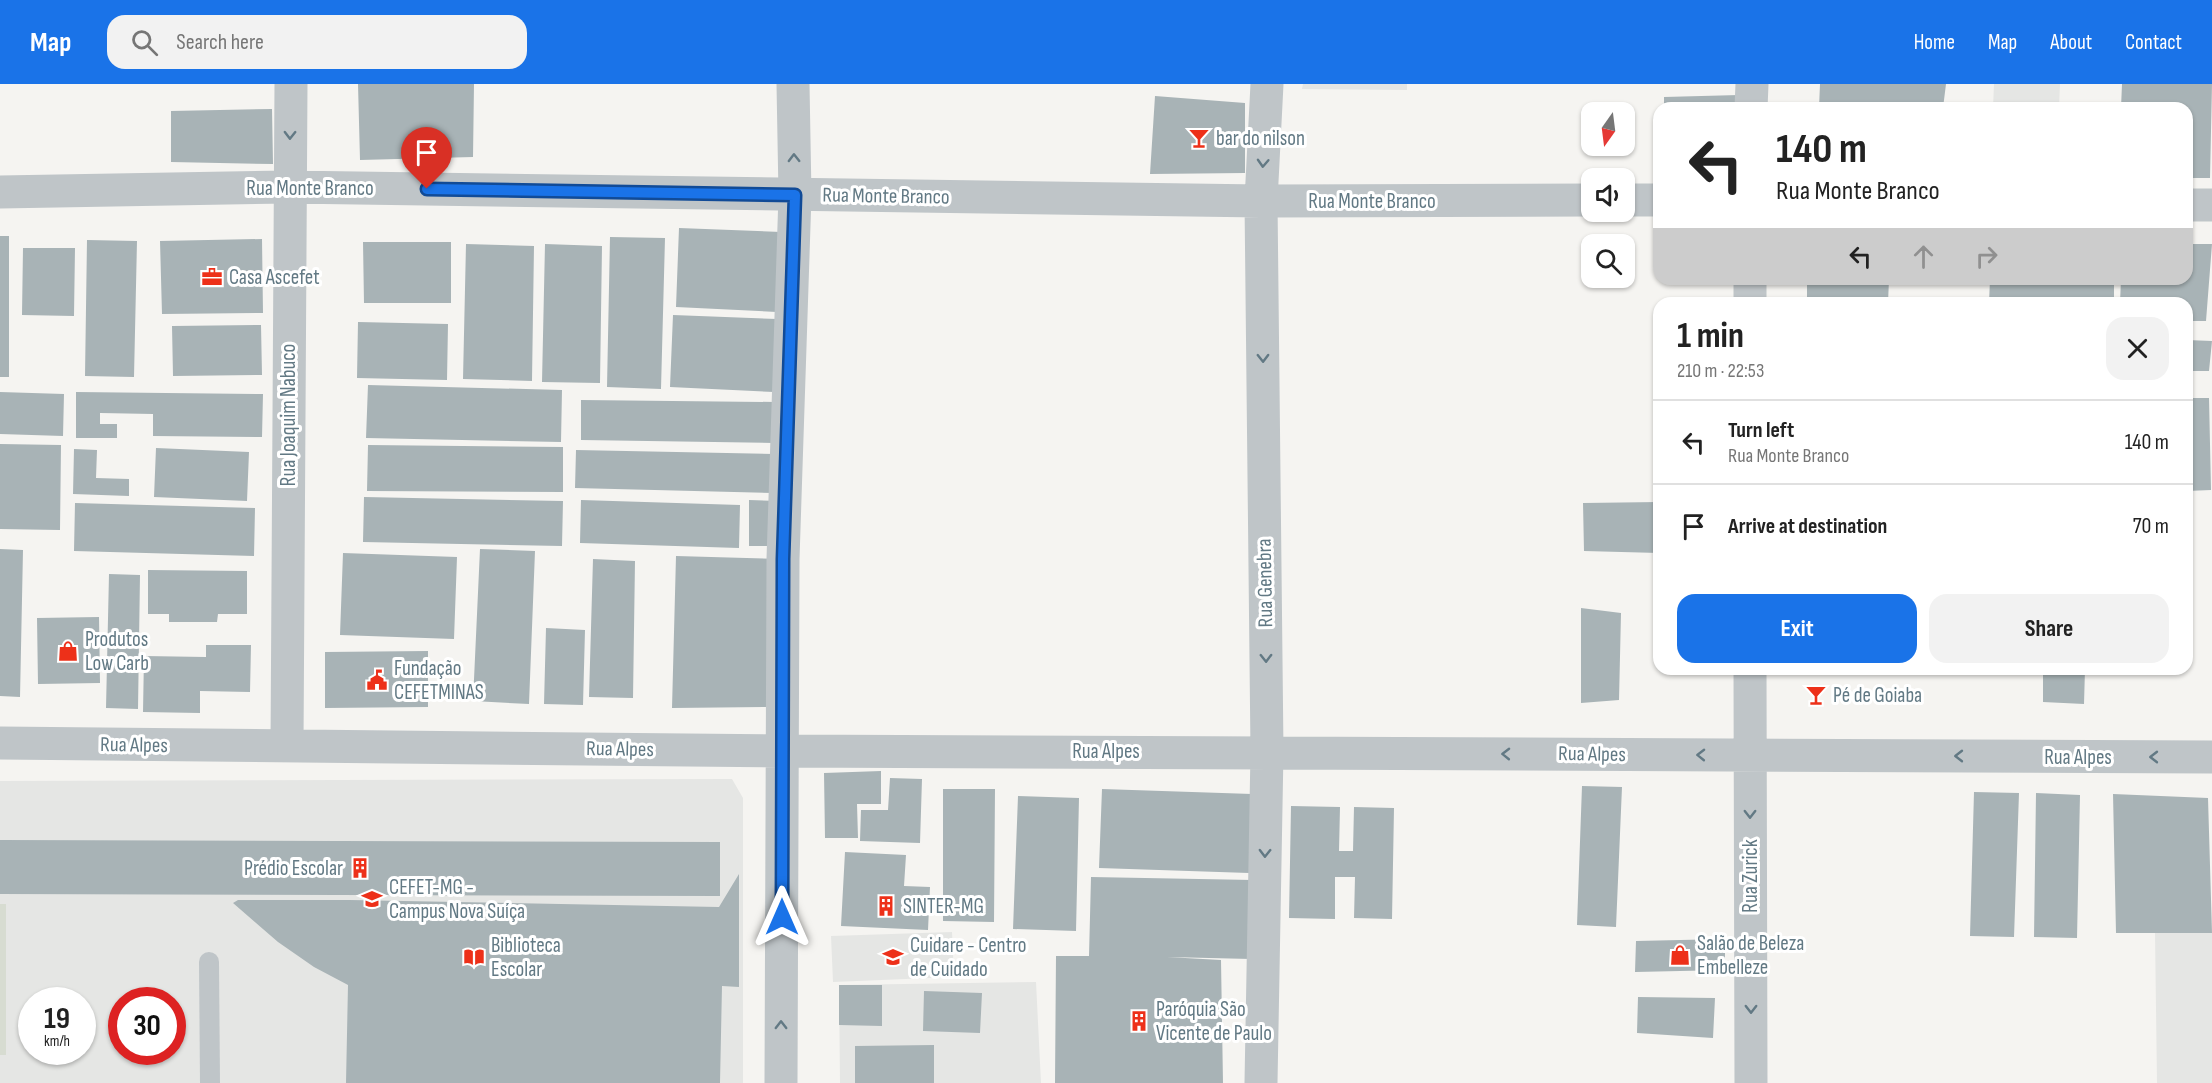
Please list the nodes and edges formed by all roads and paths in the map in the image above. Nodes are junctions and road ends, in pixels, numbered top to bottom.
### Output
1 (291, 84) edge
2 (793, 84) edge
3 (1267, 84) edge
4 (1752, 84) edge
5 (1752, 102) edge
6 (289, 187) junction
7 (0, 192) edge
8 (795, 195) junction
9 (1581, 200) edge
10 (1635, 200) edge
11 (1653, 200) edge
12 (1261, 201) junction
13 (2193, 205) edge
14 (2212, 205) edge
15 (1750, 675) edge
16 (0, 743) edge
17 (287, 746) junction
18 (783, 751) junction
19 (1267, 751) junction
20 (1750, 756) junction
21 (2212, 757) edge
22 (209, 962) dead end
23 (210, 1083) edge
24 (781, 1083) edge
25 (1261, 1083) edge
26 (1751, 1083) edge

1 -> 6 street, Rua Joaquim Nabuco
8 -> 2 street
3 -> 12 street, Rua Genebra
4 - 5 street
6 - 7 street, Rua Monte Branco
6 - 8 street, Rua Monte Branco
6 - 17 street, Rua Joaquim Nabuco
8 - 12 street, Rua Monte Branco
8 - 18 street
9 - 12 street, Rua Monte Branco
10 - 11 street
12 -> 19 street, Rua Genebra
13 - 14 street
15 - 20 street, Rua Zurick
16 - 17 street, Rua Alpes
17 - 18 street, Rua Alpes
18 - 19 street, Rua Alpes
24 -> 18 street
20 -> 19 street, Rua Alpes
19 -> 25 street, Rua Genebra
21 -> 20 street, Rua Alpes
20 -> 26 street, Rua Zurick
22 - 23 lane

